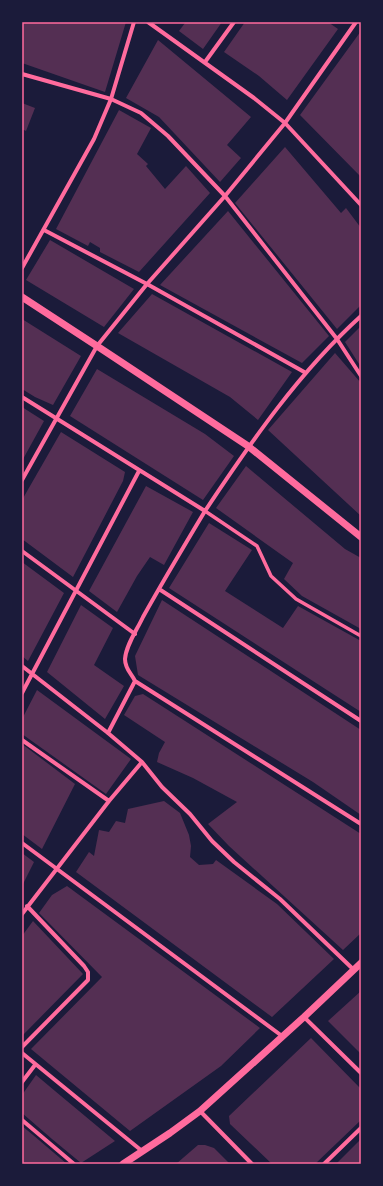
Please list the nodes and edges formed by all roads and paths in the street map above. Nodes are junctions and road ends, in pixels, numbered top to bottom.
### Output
1 (134, 22) edge
2 (148, 22) edge
3 (234, 22) edge
4 (356, 22) edge
5 (205, 62) junction
6 (22, 74) edge
7 (111, 99) junction
8 (286, 123) junction
9 (225, 196) junction
10 (361, 206) edge
11 (44, 230) junction
12 (22, 268) edge
13 (147, 284) junction
14 (22, 297) edge
15 (361, 316) edge
16 (337, 339) junction
17 (98, 346) junction
18 (306, 374) junction
19 (361, 376) edge
20 (22, 397) edge
21 (57, 418) junction
22 (248, 446) junction
23 (139, 471) junction
24 (22, 480) edge
25 (205, 511) junction
26 (361, 537) edge
27 (22, 551) edge
28 (159, 589) junction
29 (76, 590) junction
30 (135, 634) junction
31 (361, 636) edge
32 (22, 666) edge
33 (32, 673) junction
34 (135, 681) junction
35 (22, 693) edge
36 (361, 721) edge
37 (108, 733) junction
38 (22, 740) edge
39 (142, 762) junction
40 (109, 801) junction
41 (361, 824) edge
42 (22, 842) edge
43 (57, 868) junction
44 (27, 906) junction
45 (22, 914) edge
46 (361, 963) edge
47 (354, 970) junction
48 (304, 1017) junction
49 (282, 1036) junction
50 (22, 1047) edge
51 (22, 1053) edge
52 (35, 1064) junction
53 (361, 1073) edge
54 (22, 1082) edge
55 (200, 1111) junction
56 (22, 1120) edge
57 (361, 1128) edge
58 (142, 1151) junction
59 (74, 1164) edge
60 (123, 1164) edge
61 (252, 1164) edge
62 (324, 1164) edge

1 - 7 street
2 - 5 street
3 - 5 street
4 - 8 street
5 - 8 street
6 - 7 street
7 - 9 street
7 - 11 street
8 - 9 street
8 - 10 street
9 - 13 street
9 - 16 street
11 - 12 street
11 - 13 street
13 - 17 street
13 - 18 street
14 - 17 street
15 - 16 street
16 - 18 street
16 - 19 street
17 - 21 street
17 - 22 street
18 - 22 street
20 - 21 street
21 - 23 street
21 - 24 street
22 - 25 street
22 - 26 street
23 - 25 street
23 - 29 street
25 - 28 street
25 - 31 street
27 - 29 street
28 - 30 street
28 - 36 street
29 - 30 street
29 - 33 street
30 - 34 street
32 - 33 street
33 - 35 street
33 - 37 street
34 - 37 street
34 - 41 street
37 - 39 street
38 - 40 street
39 - 40 street
39 - 47 street
40 - 43 street
42 - 43 street
43 - 44 street
43 - 49 street
44 - 45 street
44 - 50 street
46 - 47 street
47 - 48 street
48 - 49 street
48 - 53 street
49 - 55 street
51 - 52 street
52 - 54 street
52 - 58 street
55 - 58 street
55 - 61 street
56 - 59 street
57 - 62 street
58 - 60 street

